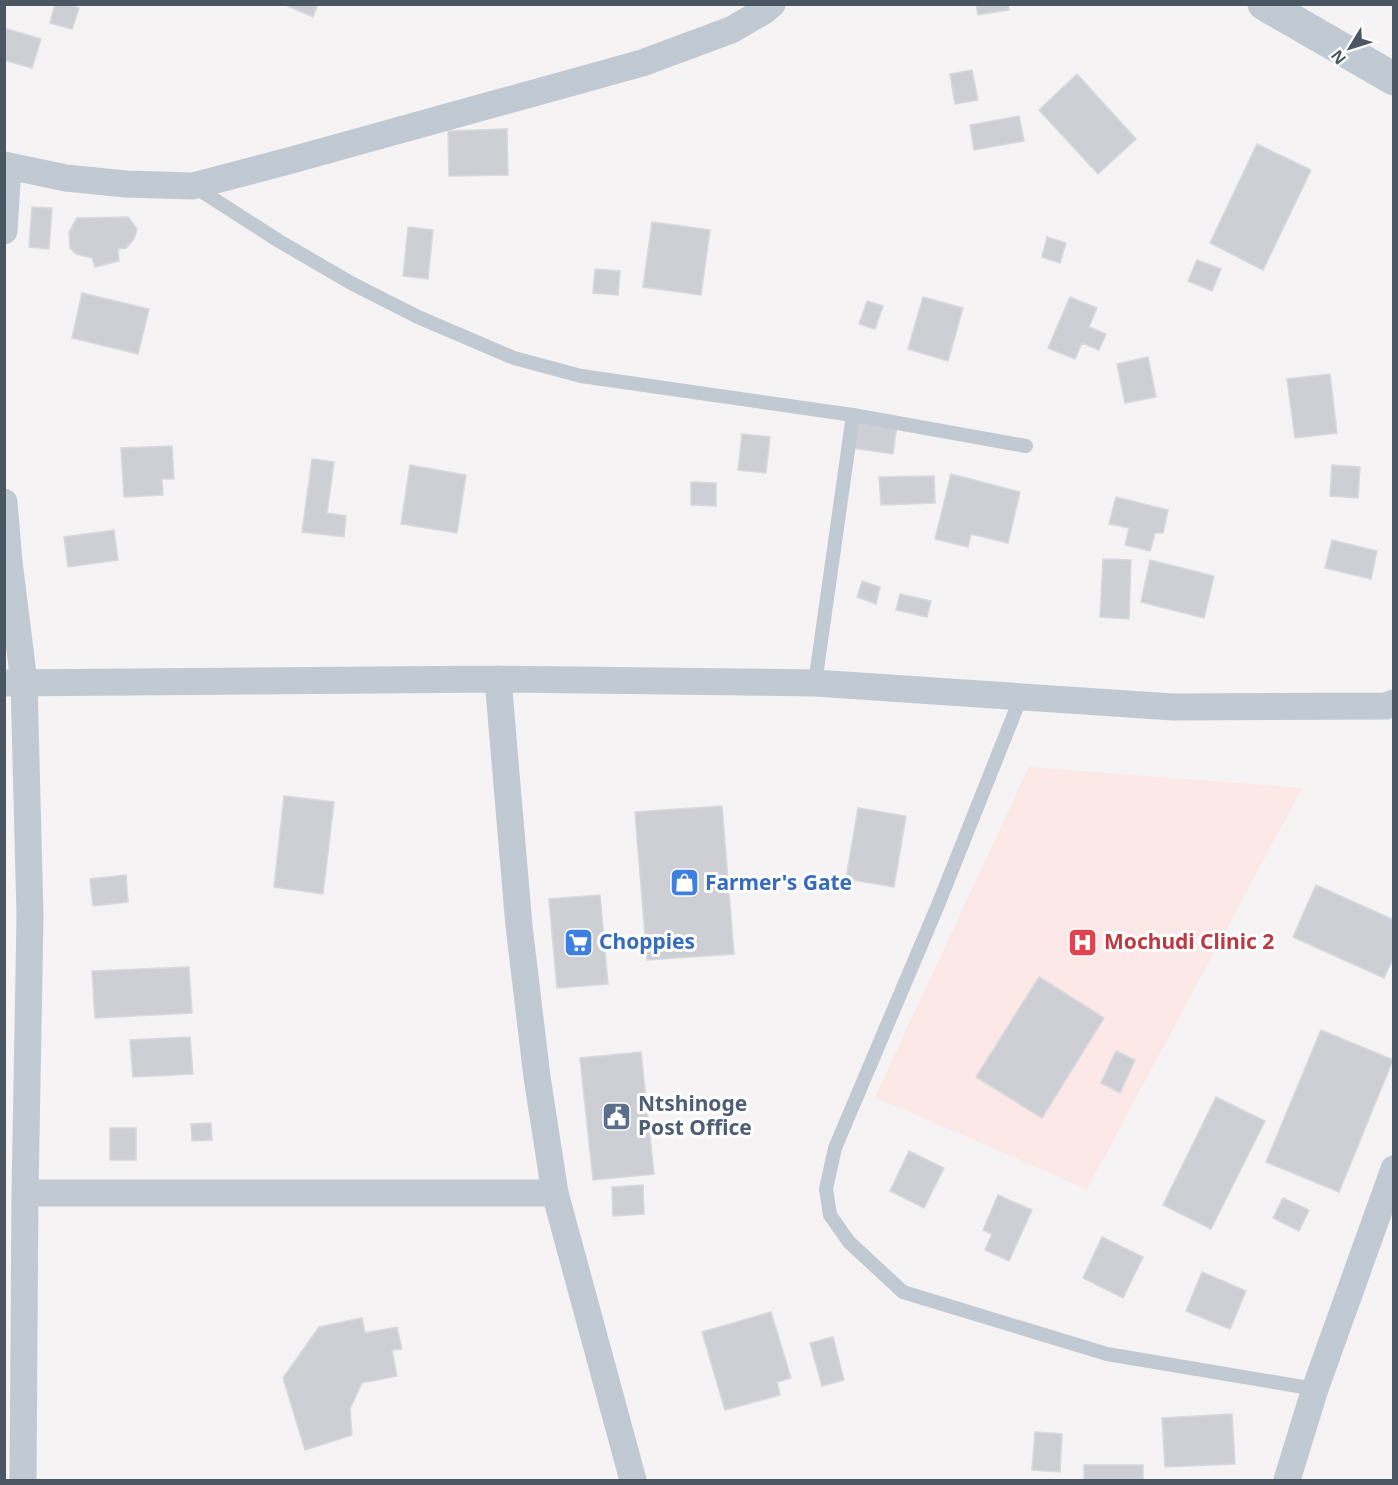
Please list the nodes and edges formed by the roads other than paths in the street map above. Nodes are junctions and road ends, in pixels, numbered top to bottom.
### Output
1 (772, 4) edge
2 (1264, 4) edge
3 (1394, 79) edge
4 (6, 165) edge
5 (193, 186) junction
6 (4, 231) edge
7 (853, 415) junction
8 (1026, 446) dead end
9 (4, 502) edge
10 (498, 679) junction
11 (14, 683) edge
12 (815, 683) junction
13 (1021, 697) junction
14 (1391, 708) edge
15 (1394, 1169) edge
16 (25, 1193) junction
17 (555, 1193) junction
18 (1315, 1389) junction
19 (23, 1480) edge
20 (633, 1480) edge
21 (1287, 1480) edge

1 - 5 street
2 - 3 street
4 - 5 street
4 - 6 street
5 - 7 lane
7 - 8 lane
7 - 12 lane
9 - 11 street
10 - 11 street
10 - 12 street
10 - 17 street
11 - 16 street
12 - 13 street
13 - 14 street
13 - 18 lane
15 - 18 street
16 - 17 street
16 - 19 street
17 - 20 street
18 - 21 street

